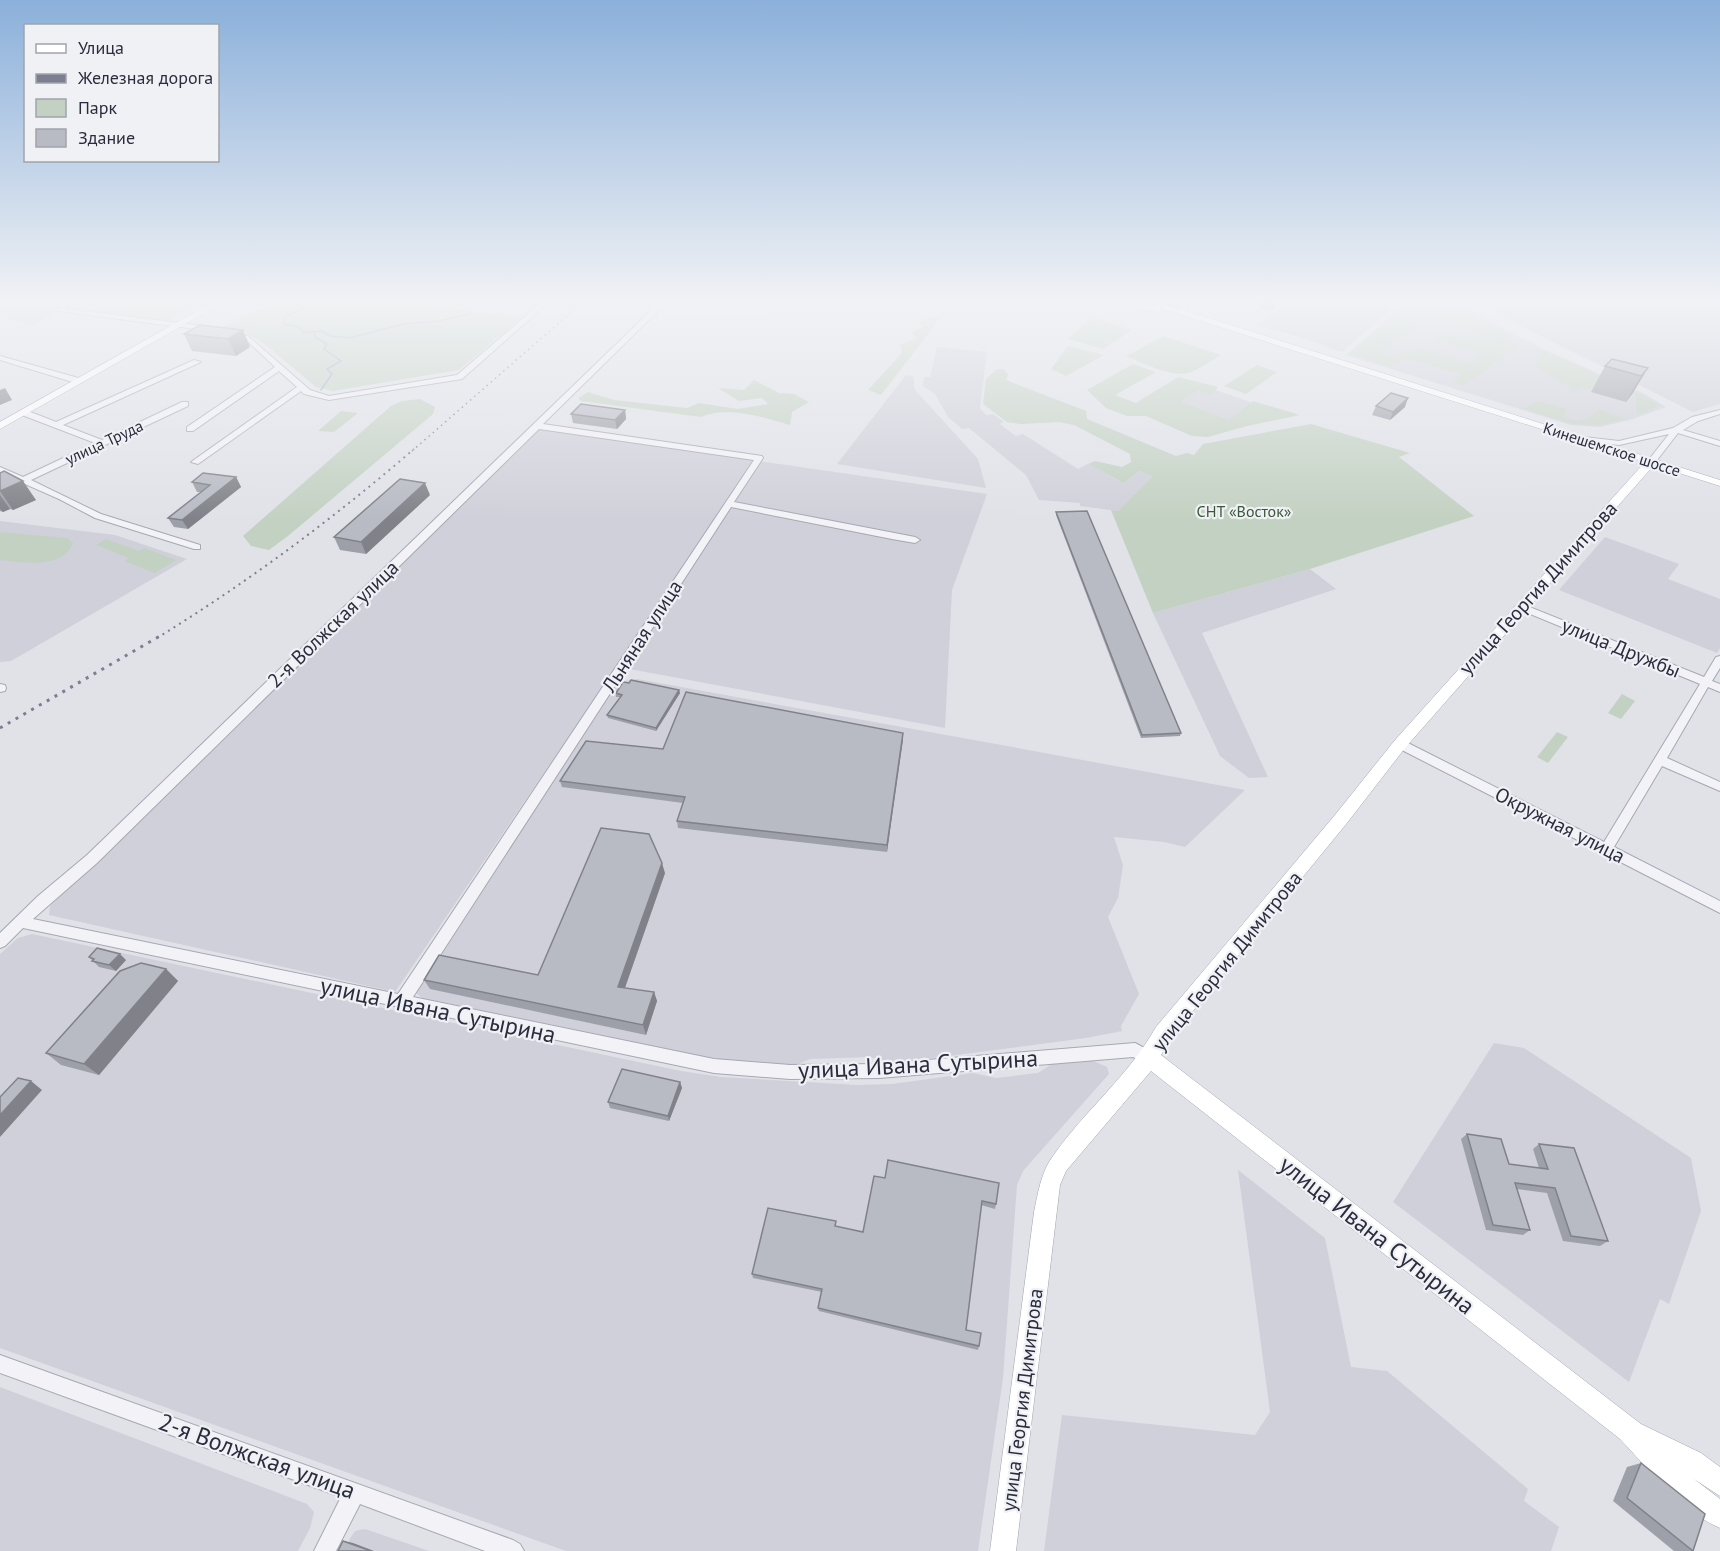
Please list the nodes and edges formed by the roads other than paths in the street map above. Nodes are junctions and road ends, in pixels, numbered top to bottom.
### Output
1 (56, 374) edge
2 (91, 374) edge
3 (169, 374) edge
4 (269, 374) edge
5 (288, 374) edge
6 (462, 374) edge
7 (590, 374) edge
8 (1368, 374) edge
9 (1376, 374) edge
10 (79, 381) junction
11 (302, 387) junction
12 (185, 404) dead end
13 (1720, 412) edge
14 (25, 413) junction
15 (1503, 415) junction
16 (58, 424) junction
17 (0, 426) edge
18 (537, 426) junction
19 (190, 429) dead end
20 (1676, 430) junction
21 (1584, 439) junction
22 (102, 443) junction
23 (1720, 444) edge
24 (195, 462) dead end
25 (1651, 462) junction
26 (0, 470) edge
27 (24, 480) junction
28 (1720, 483) edge
29 (729, 504) junction
30 (915, 540) dead end
31 (197, 547) dead end
32 (1522, 607) junction
33 (1720, 659) edge
34 (1707, 683) junction
35 (1720, 688) edge
36 (1400, 744) junction
37 (1660, 760) junction
38 (1720, 787) edge
39 (1606, 849) junction
40 (1720, 907) edge
41 (20, 922) junction
42 (0, 942) edge
43 (401, 1002) junction
44 (1149, 1058) junction
45 (0, 1364) edge
46 (1629, 1430) junction
47 (1720, 1483) edge
48 (355, 1492) junction
49 (1720, 1515) edge
50 (325, 1551) edge
51 (513, 1551) edge
52 (1003, 1551) edge

1 - 10 street
2 - 10 main road
3 - 16 street
4 - 19 street
5 - 11 street
6 - 11 street
7 - 18 street, 2-я Волжская улица
8 - 15 main road, Кинешемское шоссе
9 - 15 main road, Кинешемское шоссе
10 - 14 main road
11 - 24 street
12 - 22 street, улица Труда
13 - 20 street
14 - 16 street
14 - 17 main road
15 - 21 main road, Кинешемское шоссе
16 - 22 street
18 - 29 street, Льняная улица
18 - 41 street, 2-я Волжская улица
20 - 21 street
20 - 23 street
20 - 25 street
21 - 25 main road, Кинешемское шоссе
22 - 27 street, улица Труда
25 - 28 main road, Кинешемское шоссе
25 - 32 main road, улица Георгия Димитрова
26 - 27 street
27 - 31 street
29 - 30 street
29 - 43 street, Льняная улица
32 - 34 street, улица Дружбы
32 - 36 main road, улица Георгия Димитрова
33 - 34 street
34 - 35 street, улица Дружбы
34 - 37 street
36 - 39 street, Окружная улица
36 - 44 main road, улица Георгия Димитрова
37 - 38 street
37 - 39 street
39 - 40 street, Окружная улица
41 - 42 street, 2-я Волжская улица
41 - 43 street, улица Ивана Сутырина
43 - 44 street, улица Ивана Сутырина
44 - 46 main road, улица Ивана Сутырина
44 - 52 main road, улица Георгия Димитрова
45 - 48 street, 2-я Волжская улица
46 - 47 main road, улица Ивана Сутырина
46 - 49 main road, улица Ивана Сутырина
48 - 50 street
48 - 51 street, 2-я Волжская улица

